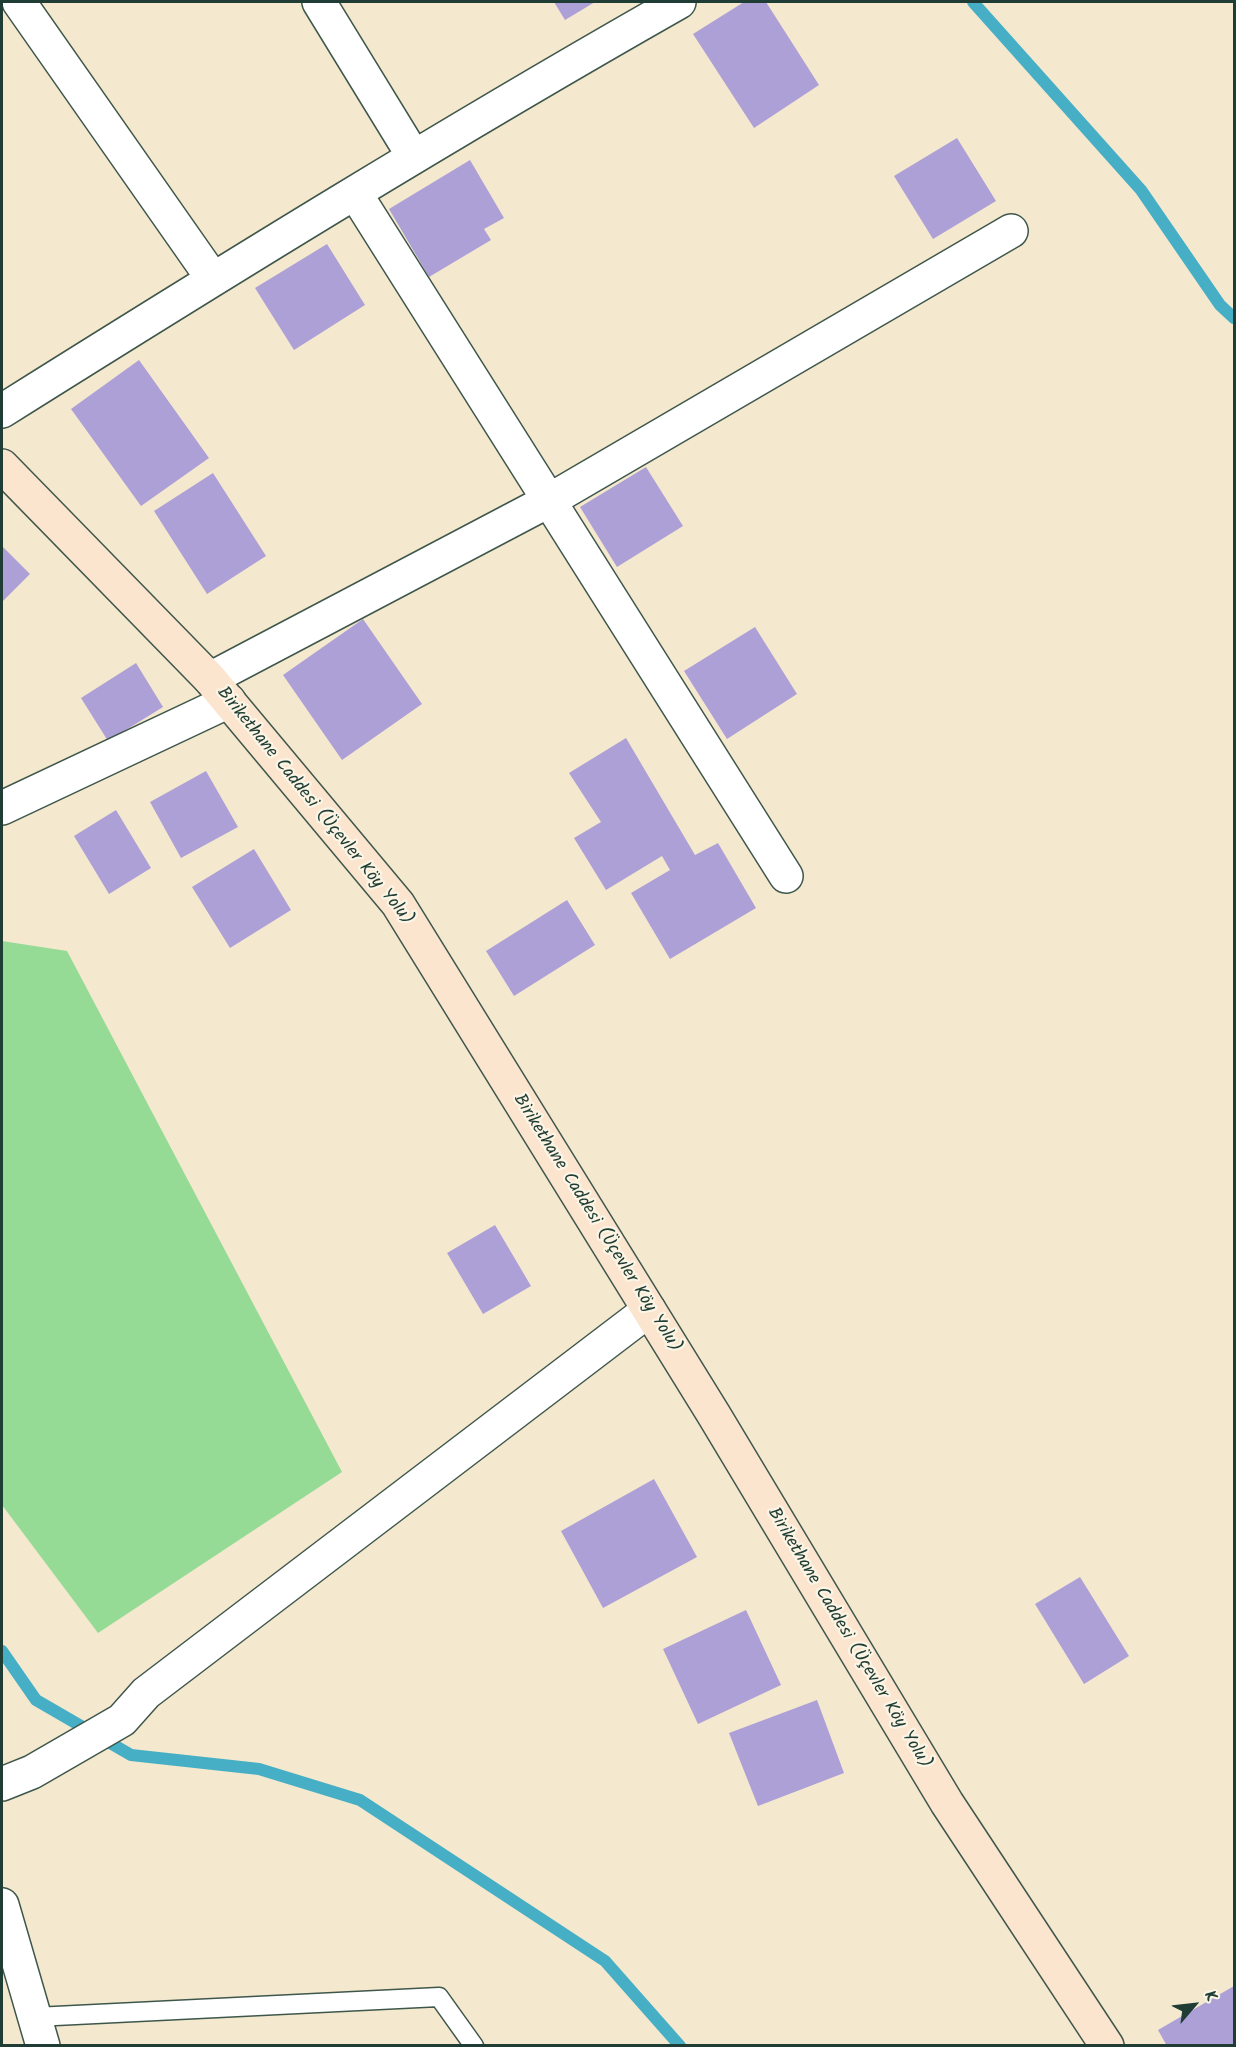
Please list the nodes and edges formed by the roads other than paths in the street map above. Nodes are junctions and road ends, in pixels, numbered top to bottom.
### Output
1 (19, 2) edge
2 (319, 2) edge
3 (679, 2) edge
4 (414, 158) junction
5 (355, 193) junction
6 (1011, 231) dead end
7 (213, 279) junction
8 (2, 411) edge
9 (2, 466) edge
10 (550, 500) junction
11 (219, 690) junction
12 (2, 808) edge
13 (786, 876) dead end
14 (649, 1310) junction
15 (2, 1784) edge
16 (2, 1905) edge
17 (39, 2031) edge
18 (474, 2046) edge
19 (1107, 2046) edge

1 - 7 street
2 - 4 street
3 - 4 street
4 - 5 street
5 - 7 street
5 - 10 street
6 - 10 street
7 - 8 street
9 - 11 street, Birikethane Caddesi (Üçevler Köy Yolu)
10 - 11 street
10 - 13 street
11 - 12 street
11 - 14 street, Birikethane Caddesi (Üçevler Köy Yolu)
14 - 15 street
14 - 19 street, Birikethane Caddesi (Üçevler Köy Yolu)
16 - 17 street
17 - 18 lane

